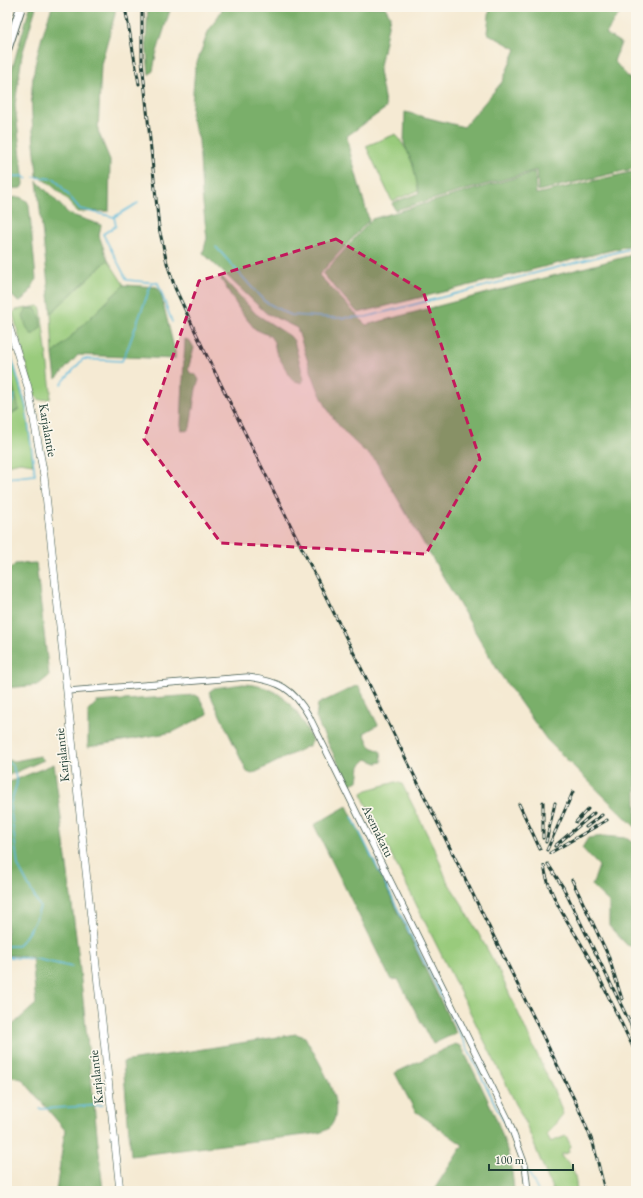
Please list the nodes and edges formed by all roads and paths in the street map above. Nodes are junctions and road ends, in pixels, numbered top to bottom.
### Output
1 (21, 7) edge
2 (7, 50) edge
3 (7, 320) edge
4 (68, 691) junction
5 (120, 1191) edge
6 (528, 1191) edge

1 - 2 highway
3 - 4 main road, Karjalantie
4 - 5 main road, Karjalantie
4 - 6 street, Asemakatu

